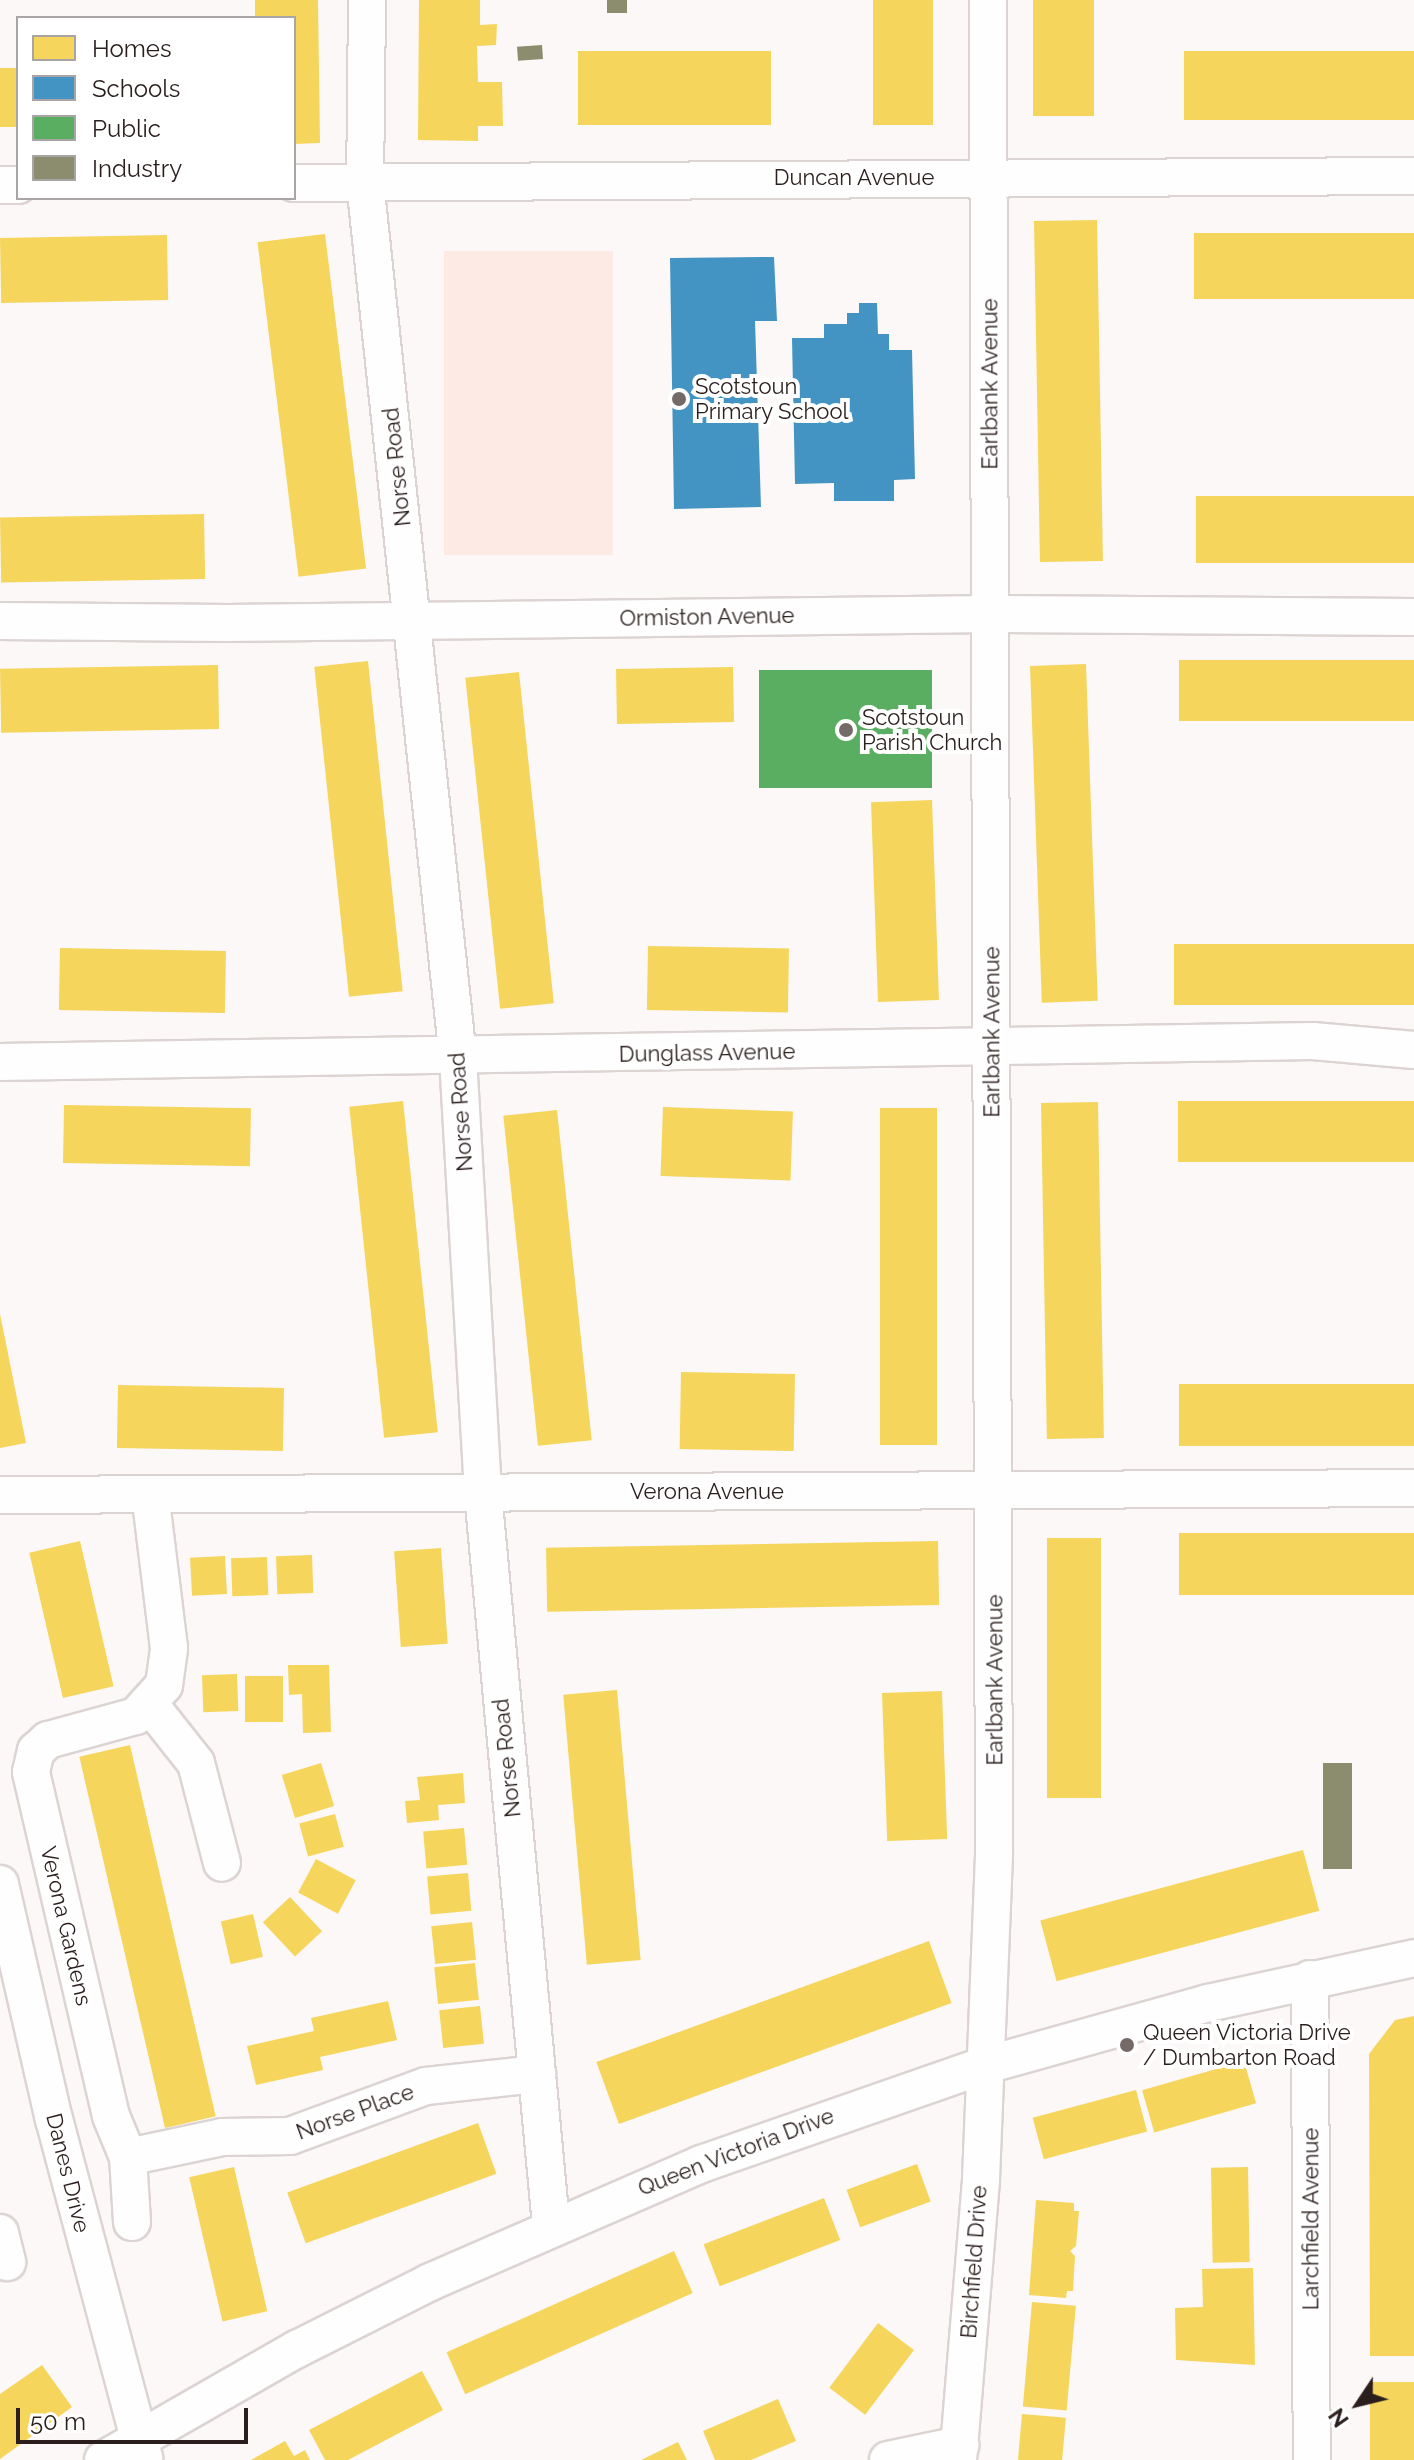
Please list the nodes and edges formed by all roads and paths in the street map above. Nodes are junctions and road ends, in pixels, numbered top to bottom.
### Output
1 (367, 0) edge
2 (988, 0) edge
3 (1414, 176) edge
4 (989, 177) junction
5 (365, 182) junction
6 (296, 183) edge
7 (991, 614) junction
8 (1414, 617) edge
9 (414, 620) junction
10 (0, 621) edge
11 (991, 1047) junction
12 (1414, 1050) edge
13 (458, 1058) junction
14 (0, 1062) edge
15 (1414, 1488) edge
16 (996, 1490) junction
17 (483, 1493) junction
18 (150, 1494) junction
19 (0, 1495) edge
20 (150, 1705) junction
21 (222, 1863) dead end
22 (0, 1884) edge
23 (1414, 1958) edge
24 (1310, 1979) junction
25 (11, 1983) edge
26 (986, 2065) junction
27 (537, 2074) junction
28 (128, 2157) junction
29 (132, 2222) dead end
30 (551, 2225) junction
31 (141, 2449) edge
32 (959, 2453) edge
33 (103, 2460) edge
34 (888, 2460) edge
35 (1312, 2460) edge

1 - 5 street, Norse Road
2 - 4 street, Earlbank Avenue
3 - 4 street, Duncan Avenue
4 - 5 street, Duncan Avenue
4 - 7 street, Earlbank Avenue
5 - 6 street, Duncan Avenue
5 - 9 street, Norse Road
7 - 8 street, Ormiston Avenue
7 - 9 street, Ormiston Avenue
7 - 11 street, Earlbank Avenue
9 - 10 street, Ormiston Avenue
9 - 13 street, Norse Road
11 - 12 street, Dunglass Avenue
11 - 13 street, Dunglass Avenue
11 - 16 street, Earlbank Avenue
13 - 14 street, Dunglass Avenue
13 - 17 street, Norse Road
15 - 16 street, Verona Avenue
16 - 17 street, Verona Avenue
16 - 26 street, Earlbank Avenue
17 - 18 street, Verona Avenue
17 - 27 street, Norse Road
18 - 19 street, Verona Avenue
18 - 20 street
20 - 21 street
20 - 28 street, Verona Gardens
22 - 25 street, Danes Drive
23 - 24 street, Queen Victoria Drive
24 - 26 street, Queen Victoria Drive
24 - 35 street, Larchfield Avenue
25 - 31 street, Danes Drive
26 - 30 street, Queen Victoria Drive
26 - 32 street, Birchfield Drive
27 - 28 street, Norse Place
27 - 30 street, Norse Road
28 - 29 street, Verona Gardens
30 - 31 street, Queen Victoria Drive
31 - 33 street, Queen Victoria Drive
32 - 34 street

